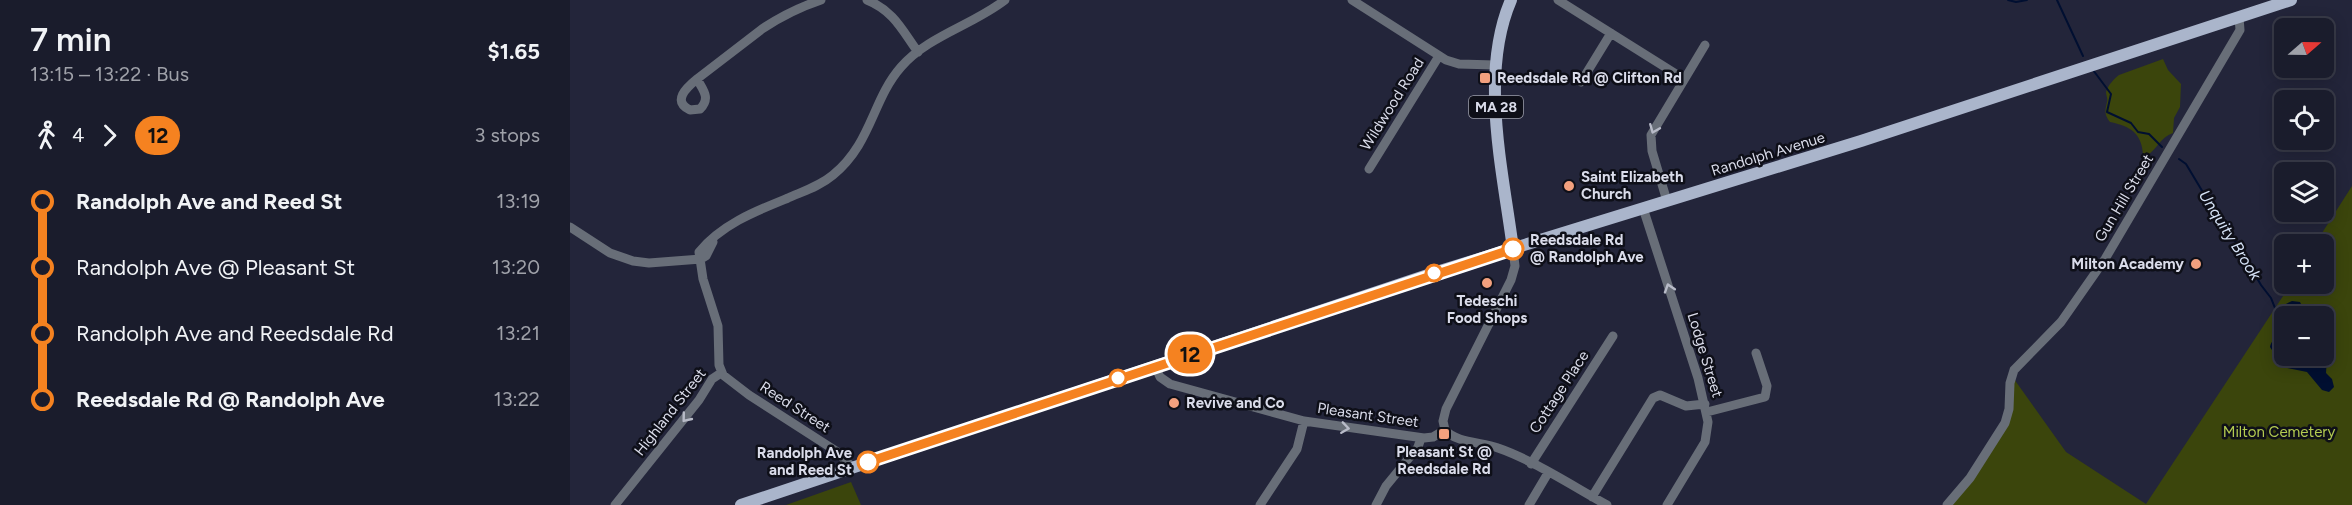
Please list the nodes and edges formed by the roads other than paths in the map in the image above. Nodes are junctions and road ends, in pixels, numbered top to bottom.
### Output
1 (821, 0) edge
2 (867, 0) edge
3 (1005, 0) edge
4 (1352, 0) edge
5 (1511, 0) edge
6 (1558, 0) edge
7 (2291, 0) edge
8 (2239, 17) junction
9 (1611, 33) junction
10 (1705, 45) dead end
11 (918, 52) junction
12 (1439, 56) junction
13 (1495, 65) junction
14 (697, 79) junction
15 (1684, 79) junction
16 (1581, 82) dead end
17 (1370, 169) dead end
18 (1667, 201) junction
19 (1642, 208) junction
20 (570, 227) edge
21 (1513, 249) junction
22 (699, 260) junction
23 (1613, 336) dead end
24 (1756, 352) dead end
25 (1155, 366) junction
26 (721, 372) junction
27 (1706, 408) junction
28 (1304, 421) junction
29 (1445, 430) junction
30 (1421, 438) junction
31 (1531, 464) junction
32 (852, 467) junction
33 (1548, 473) junction
34 (1592, 497) junction
35 (615, 505) edge
36 (741, 505) edge
37 (1260, 505) edge
38 (1376, 505) edge
39 (1529, 505) edge
40 (1607, 505) edge
41 (1666, 505) edge
42 (1947, 505) edge

1 - 14 street
2 - 11 street
3 - 11 street
4 - 12 street
5 - 13 main road, MA 28
6 - 9 street
7 - 8 main road, Randolph Avenue
8 - 18 main road, Randolph Avenue
8 - 42 street, Gun Hill Street
9 - 15 street
9 - 16 street
10 - 15 street
11 - 22 street
12 - 13 street
12 - 17 street, Wildwood Road
13 - 21 main road, MA 28
14 - 14 street
15 -> 18 street
18 - 19 main road, Randolph Avenue
19 - 21 main road, Randolph Avenue
27 -> 19 street, Lodge Street
20 - 22 street
21 - 25 main road, Randolph Avenue
21 - 29 street
22 - 26 street, Highland Street
23 - 31 street, Cottage Place
24 - 27 street
25 - 28 street, Pleasant Street
25 - 32 main road, Randolph Avenue
26 - 32 street, Reed Street
26 -> 35 street, Highland Street
27 - 34 street
27 - 41 street, Lodge Street
28 -> 30 street, Pleasant Street
28 - 37 street
29 - 30 street, Pleasant Street
29 - 31 street
30 - 38 street
31 - 33 street
32 - 36 main road, Randolph Avenue
33 - 34 street
33 - 39 street
34 - 40 street

